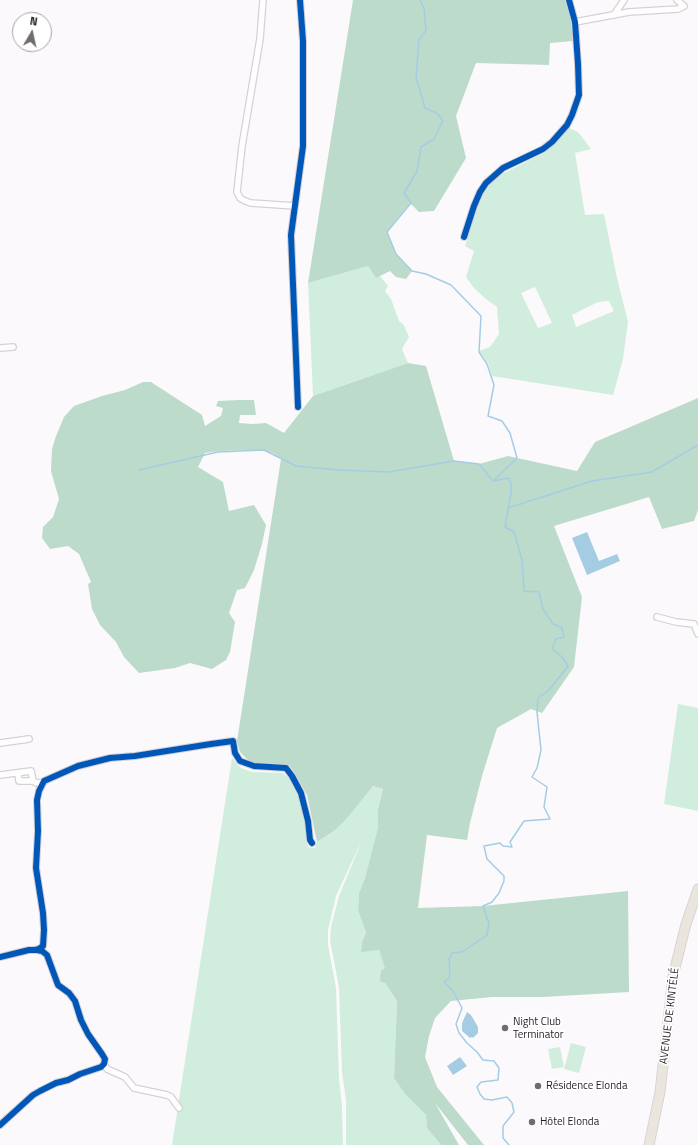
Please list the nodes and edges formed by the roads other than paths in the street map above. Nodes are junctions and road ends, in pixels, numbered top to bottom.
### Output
1 (263, 0) edge
2 (300, 0) edge
3 (569, 0) edge
4 (624, 0) edge
5 (678, 0) edge
6 (685, 3) edge
7 (614, 16) junction
8 (574, 22) junction
9 (295, 206) junction
10 (464, 237) dead end
11 (12, 347) dead end
12 (0, 348) edge
13 (298, 407) dead end
14 (657, 617) dead end
15 (698, 634) edge
16 (29, 739) dead end
17 (0, 743) edge
18 (18, 773) junction
19 (0, 775) edge
20 (33, 781) junction
21 (44, 782) junction
22 (312, 843) dead end
23 (698, 889) edge
24 (37, 950) junction
25 (0, 957) edge
26 (104, 1064) junction
27 (179, 1108) dead end
28 (0, 1125) edge
29 (649, 1145) edge

1 - 9 street
2 - 9 street
3 - 8 street
4 - 7 street
5 - 6 street
6 - 7 street
7 - 8 street
8 - 10 street
9 - 13 street
11 - 12 street
14 - 15 street
16 - 17 street
18 - 19 street
18 - 20 street
18 - 20 street
20 - 21 street
21 - 22 street
21 - 24 street
23 - 29 main road, AVENUE DE KINTÉLÉ
24 - 25 street
24 - 26 street
26 - 27 street
26 - 28 street

